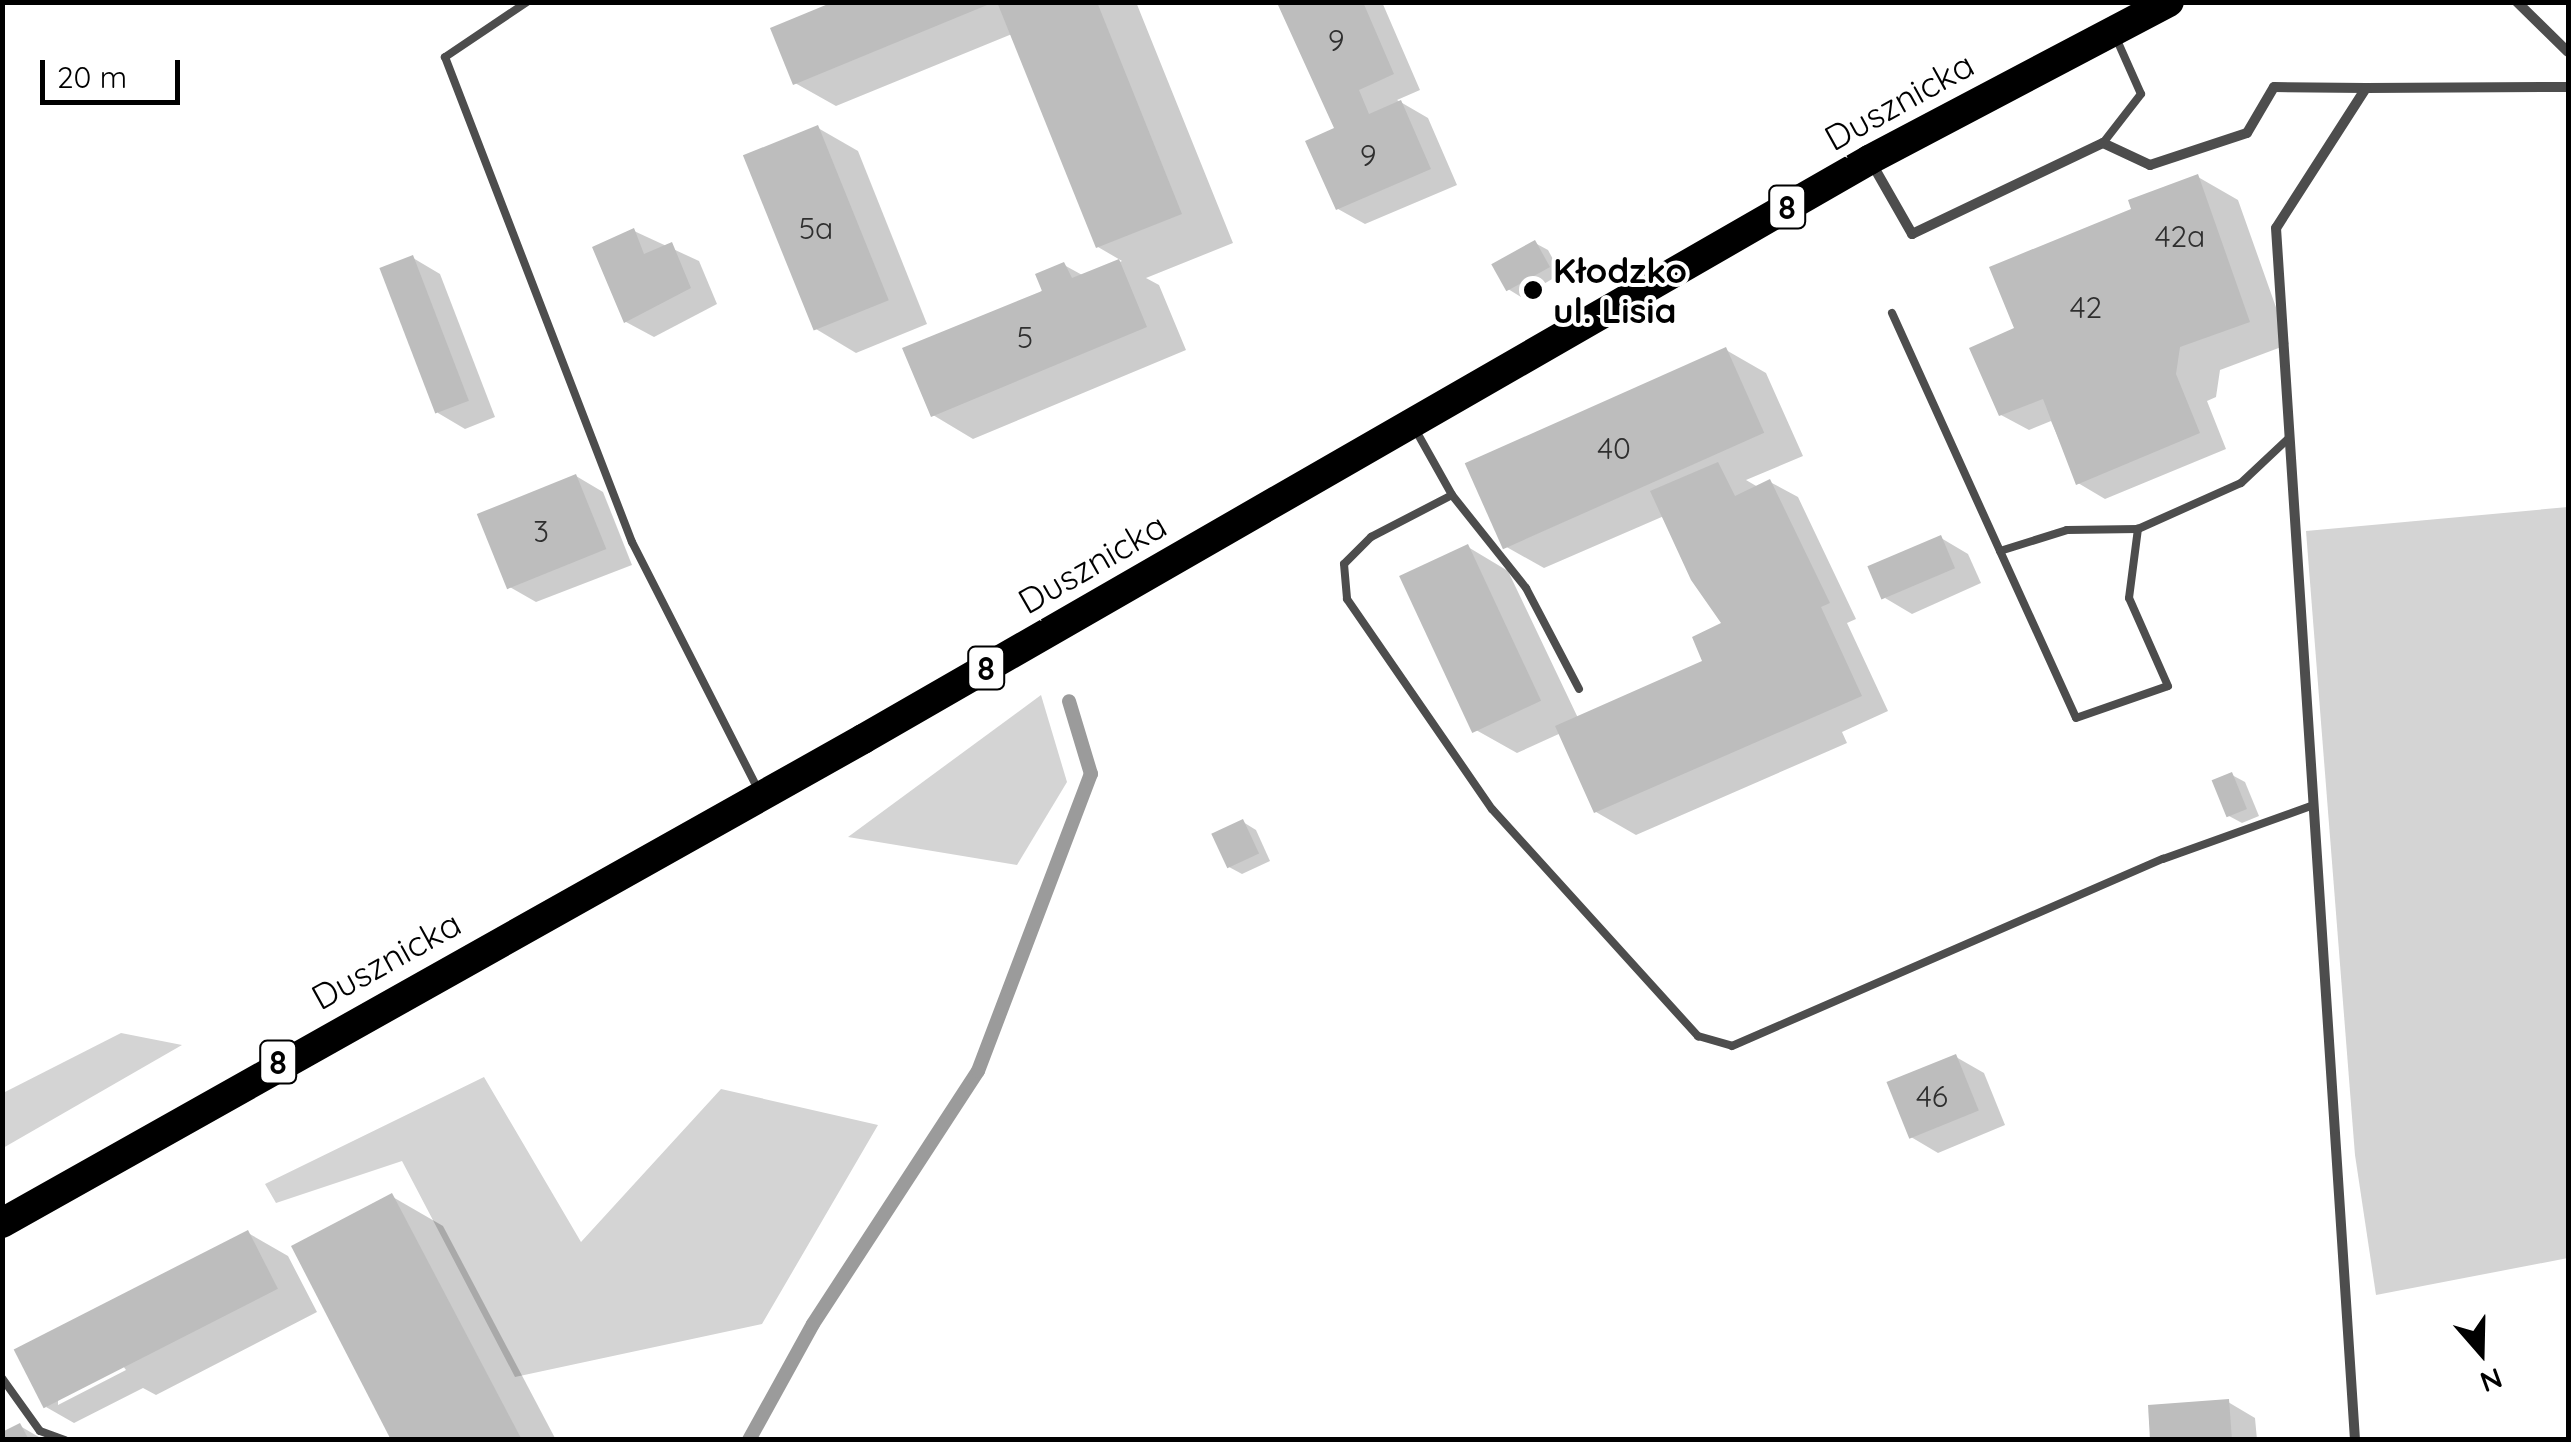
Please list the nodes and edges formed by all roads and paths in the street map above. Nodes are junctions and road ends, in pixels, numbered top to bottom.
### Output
1 (526, 2) edge
2 (2169, 2) edge
3 (2517, 2) edge
4 (2112, 30) junction
5 (2568, 52) edge
6 (2568, 87) edge
7 (2366, 88) junction
8 (2103, 143) junction
9 (1869, 160) junction
10 (1892, 313) dead end
11 (1411, 421) junction
12 (2290, 437) junction
13 (1452, 495) junction
14 (2138, 529) junction
15 (2000, 551) junction
16 (1579, 690) dead end
17 (761, 795) junction
18 (2314, 805) junction
19 (2, 1223) edge
20 (2, 1378) edge
21 (66, 1440) edge
22 (2355, 1440) edge

1 - 17 lane
2 - 4 highway, Dusznicka / 8
3 - 5 street
4 - 8 lane
4 - 9 highway, Dusznicka / 8
6 - 7 street
7 - 8 street
7 - 12 street
8 - 9 street
9 - 11 highway, Dusznicka / 8
10 - 15 lane
11 - 13 lane
11 - 17 highway, Dusznicka / 8
12 - 14 lane
12 - 18 street
13 - 16 lane
13 - 18 lane
14 - 15 lane
14 - 15 lane
17 - 19 highway, Dusznicka / 8
18 - 22 street
20 - 21 lane

